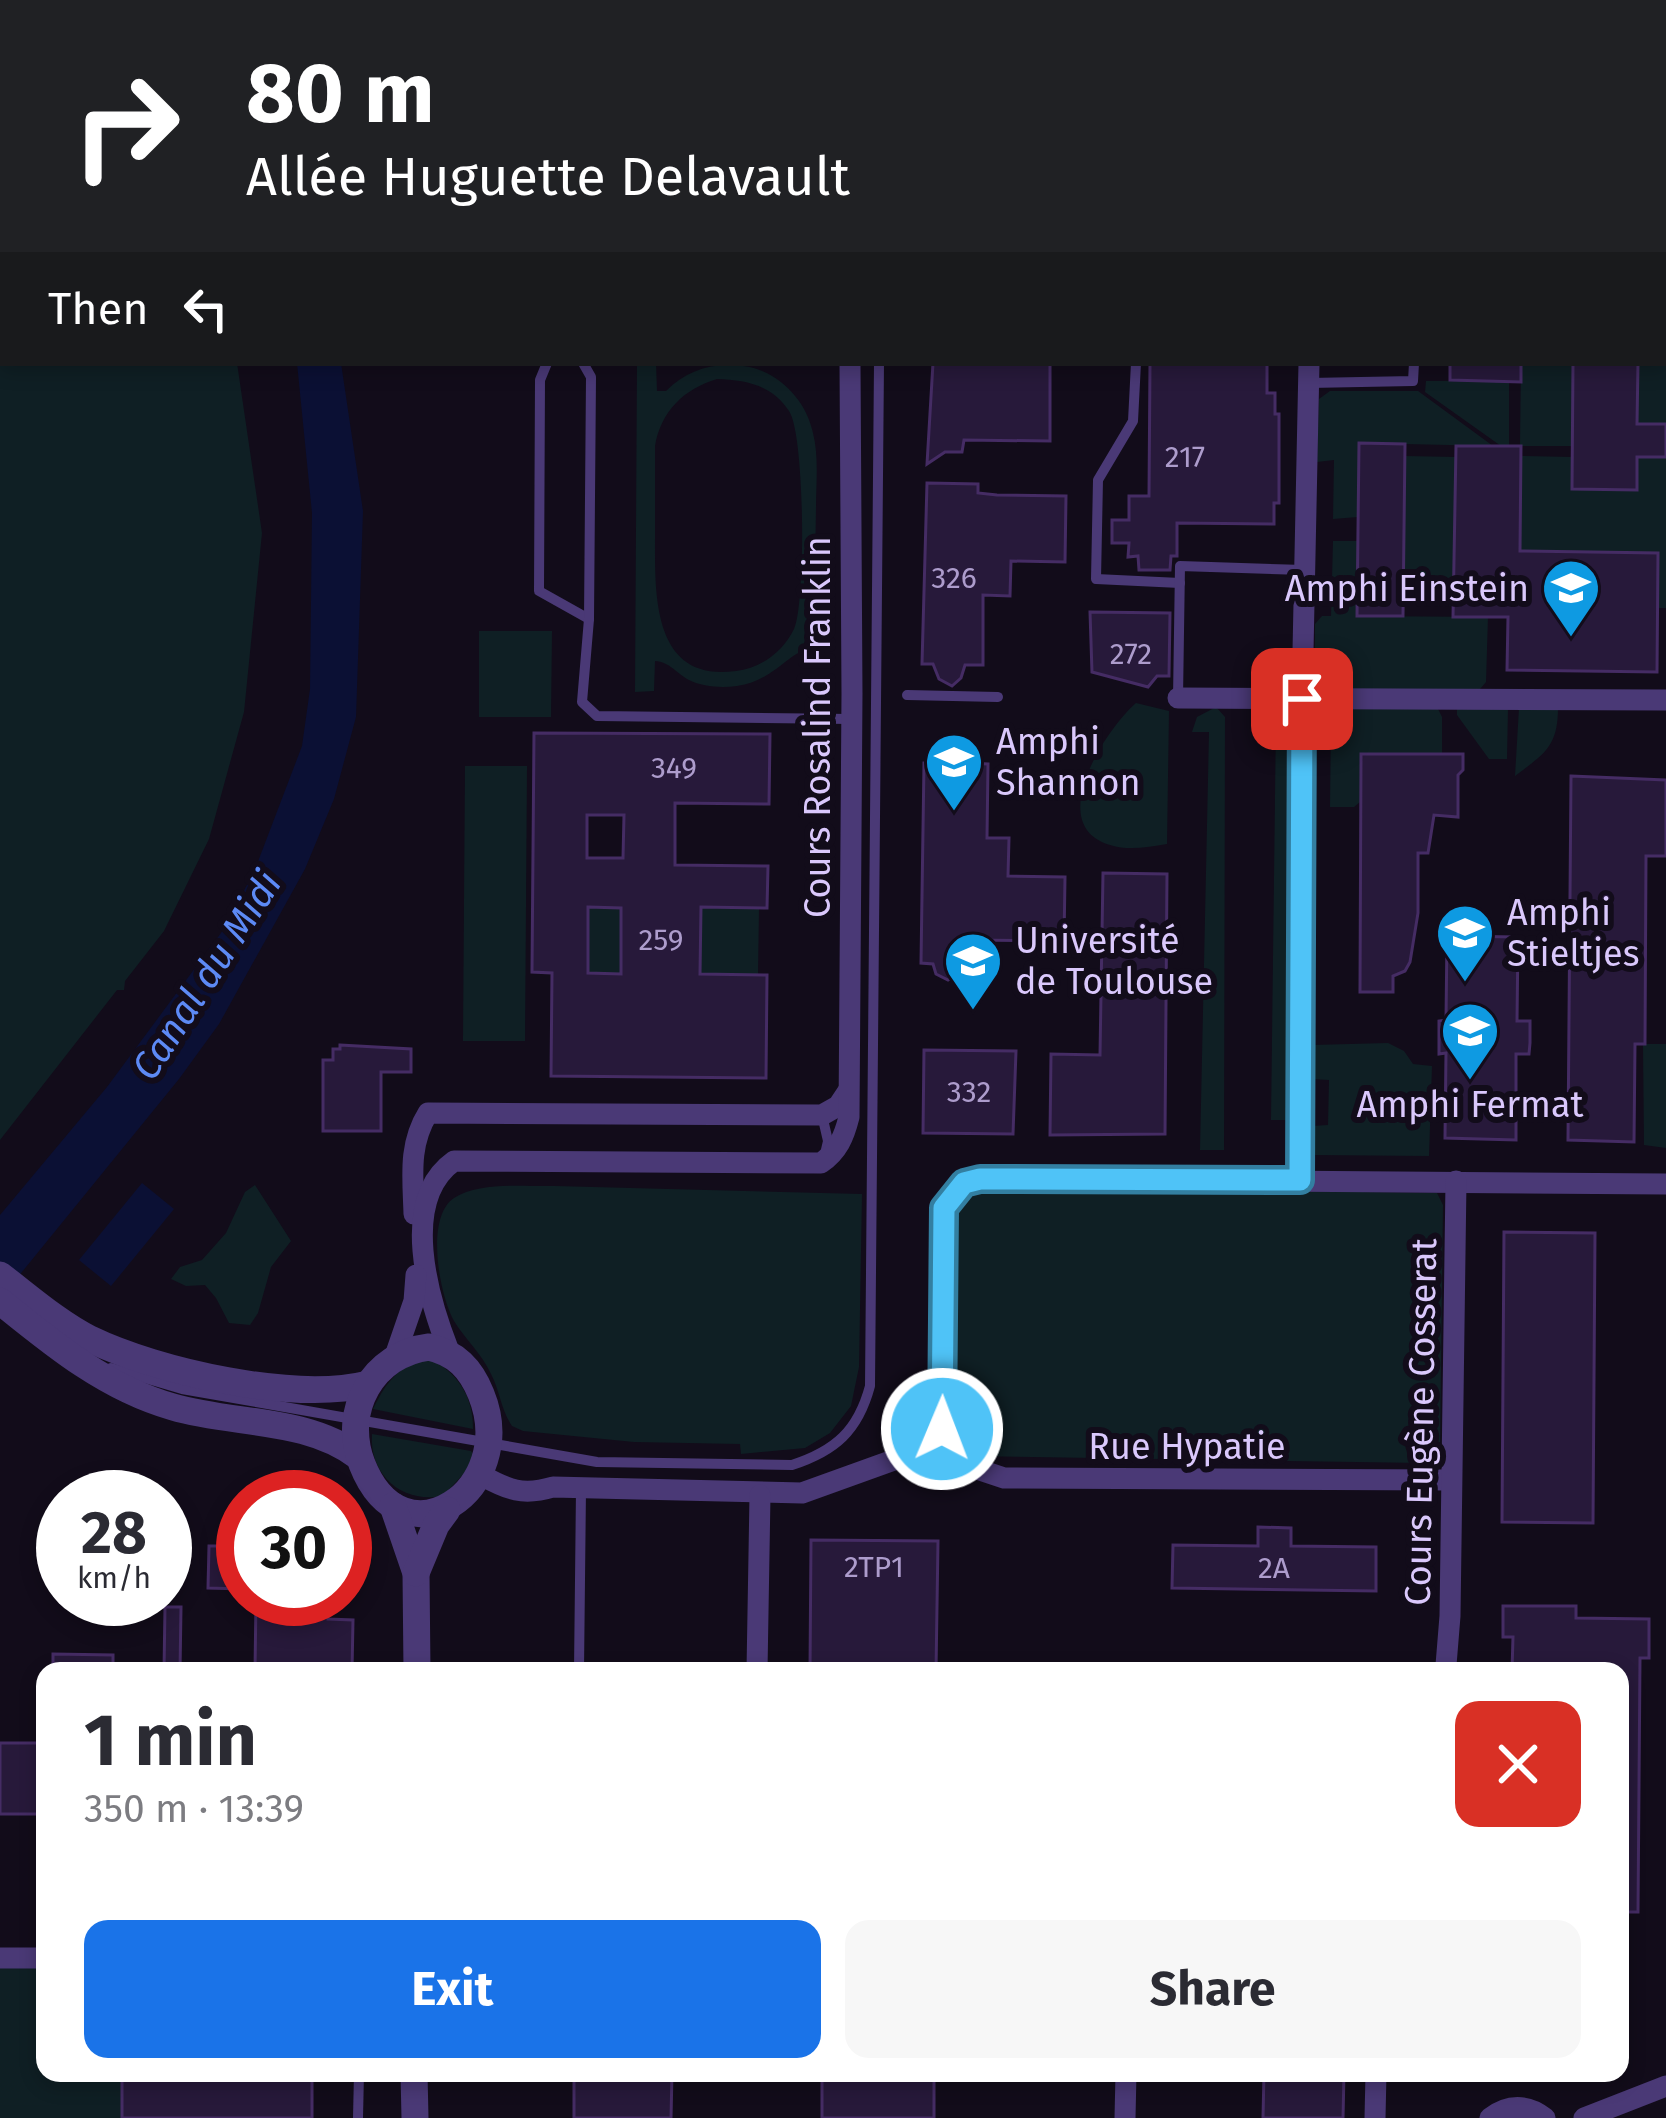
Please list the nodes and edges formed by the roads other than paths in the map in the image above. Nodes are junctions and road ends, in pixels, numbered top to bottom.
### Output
1 (546, 366) edge
2 (586, 366) edge
3 (850, 366) edge
4 (879, 366) edge
5 (1136, 366) edge
6 (1414, 366) edge
7 (1309, 373) edge
8 (1304, 569) junction
9 (1180, 583) junction
10 (589, 620) junction
11 (907, 695) dead end
12 (998, 697) dead end
13 (1178, 698) joint
14 (1302, 699) junction
15 (1666, 700) edge
16 (852, 719) junction
17 (848, 1091) junction
18 (822, 1114) junction
19 (821, 1163) junction
20 (1300, 1180) junction
21 (1456, 1181) junction
22 (1666, 1184) edge
23 (0, 1275) edge
24 (0, 1287) edge
25 (0, 1301) edge
26 (35, 1315) junction
27 (65, 1352) junction
28 (448, 1352) junction
29 (395, 1356) junction
30 (148, 1381) junction
31 (368, 1384) junction
32 (356, 1420) junction
33 (936, 1439) junction
34 (490, 1444) junction
35 (359, 1457) junction
36 (481, 1475) junction
37 (1450, 1480) junction
38 (581, 1490) junction
39 (760, 1495) junction
40 (393, 1506) junction
41 (447, 1510) junction
42 (416, 1573) junction
43 (417, 1662) edge
44 (579, 1662) edge
45 (757, 1662) edge
46 (1444, 1662) edge
47 (0, 1958) edge
48 (36, 1958) edge
49 (359, 2082) edge
50 (414, 2082) edge
51 (1126, 2082) edge
52 (1376, 2082) edge
53 (1666, 2086) edge
54 (414, 2117) edge
55 (358, 2118) edge
56 (1125, 2118) edge
57 (1375, 2118) edge
58 (1490, 2118) edge
59 (1545, 2118) edge
60 (1584, 2118) edge

1 - 10 lane
2 - 10 lane
3 - 16 street, Cours Rosalind Franklin
4 - 34 lane
5 - 9 lane
6 - 7 lane
7 - 8 street
8 - 9 lane
8 - 14 street
9 - 13 lane
10 - 16 lane
11 - 12 lane
13 - 14 street
14 - 15 street
14 - 20 street
16 - 17 street, Cours Rosalind Franklin
17 - 18 street
17 - 19 street, Cours Rosalind Franklin
18 - 19 lane
18 - 29 street
19 - 28 street
20 - 21 street
20 - 33 street
21 - 22 street
21 - 37 street, Cours Eugène Cosserat
23 - 26 street
24 - 26 lane
25 - 26 street
26 - 27 street
26 - 30 lane
26 - 31 street
27 - 30 lane
27 - 35 street
28 - 29 street
28 - 34 street
29 - 31 street
30 - 32 lane
31 - 32 street
32 - 34 lane
32 - 35 street
33 - 37 street, Rue Hypatie
33 - 39 street
34 - 36 street
35 - 40 street
36 - 38 street
36 - 41 street
37 - 46 street, Cours Eugène Cosserat
38 - 39 street
38 - 44 lane
39 - 45 street
40 - 41 street
40 - 42 street
41 - 42 street
42 - 43 street
47 - 48 street
49 - 55 lane
50 - 54 street
51 - 56 street
52 - 57 street
53 - 60 street
58 - 59 street

